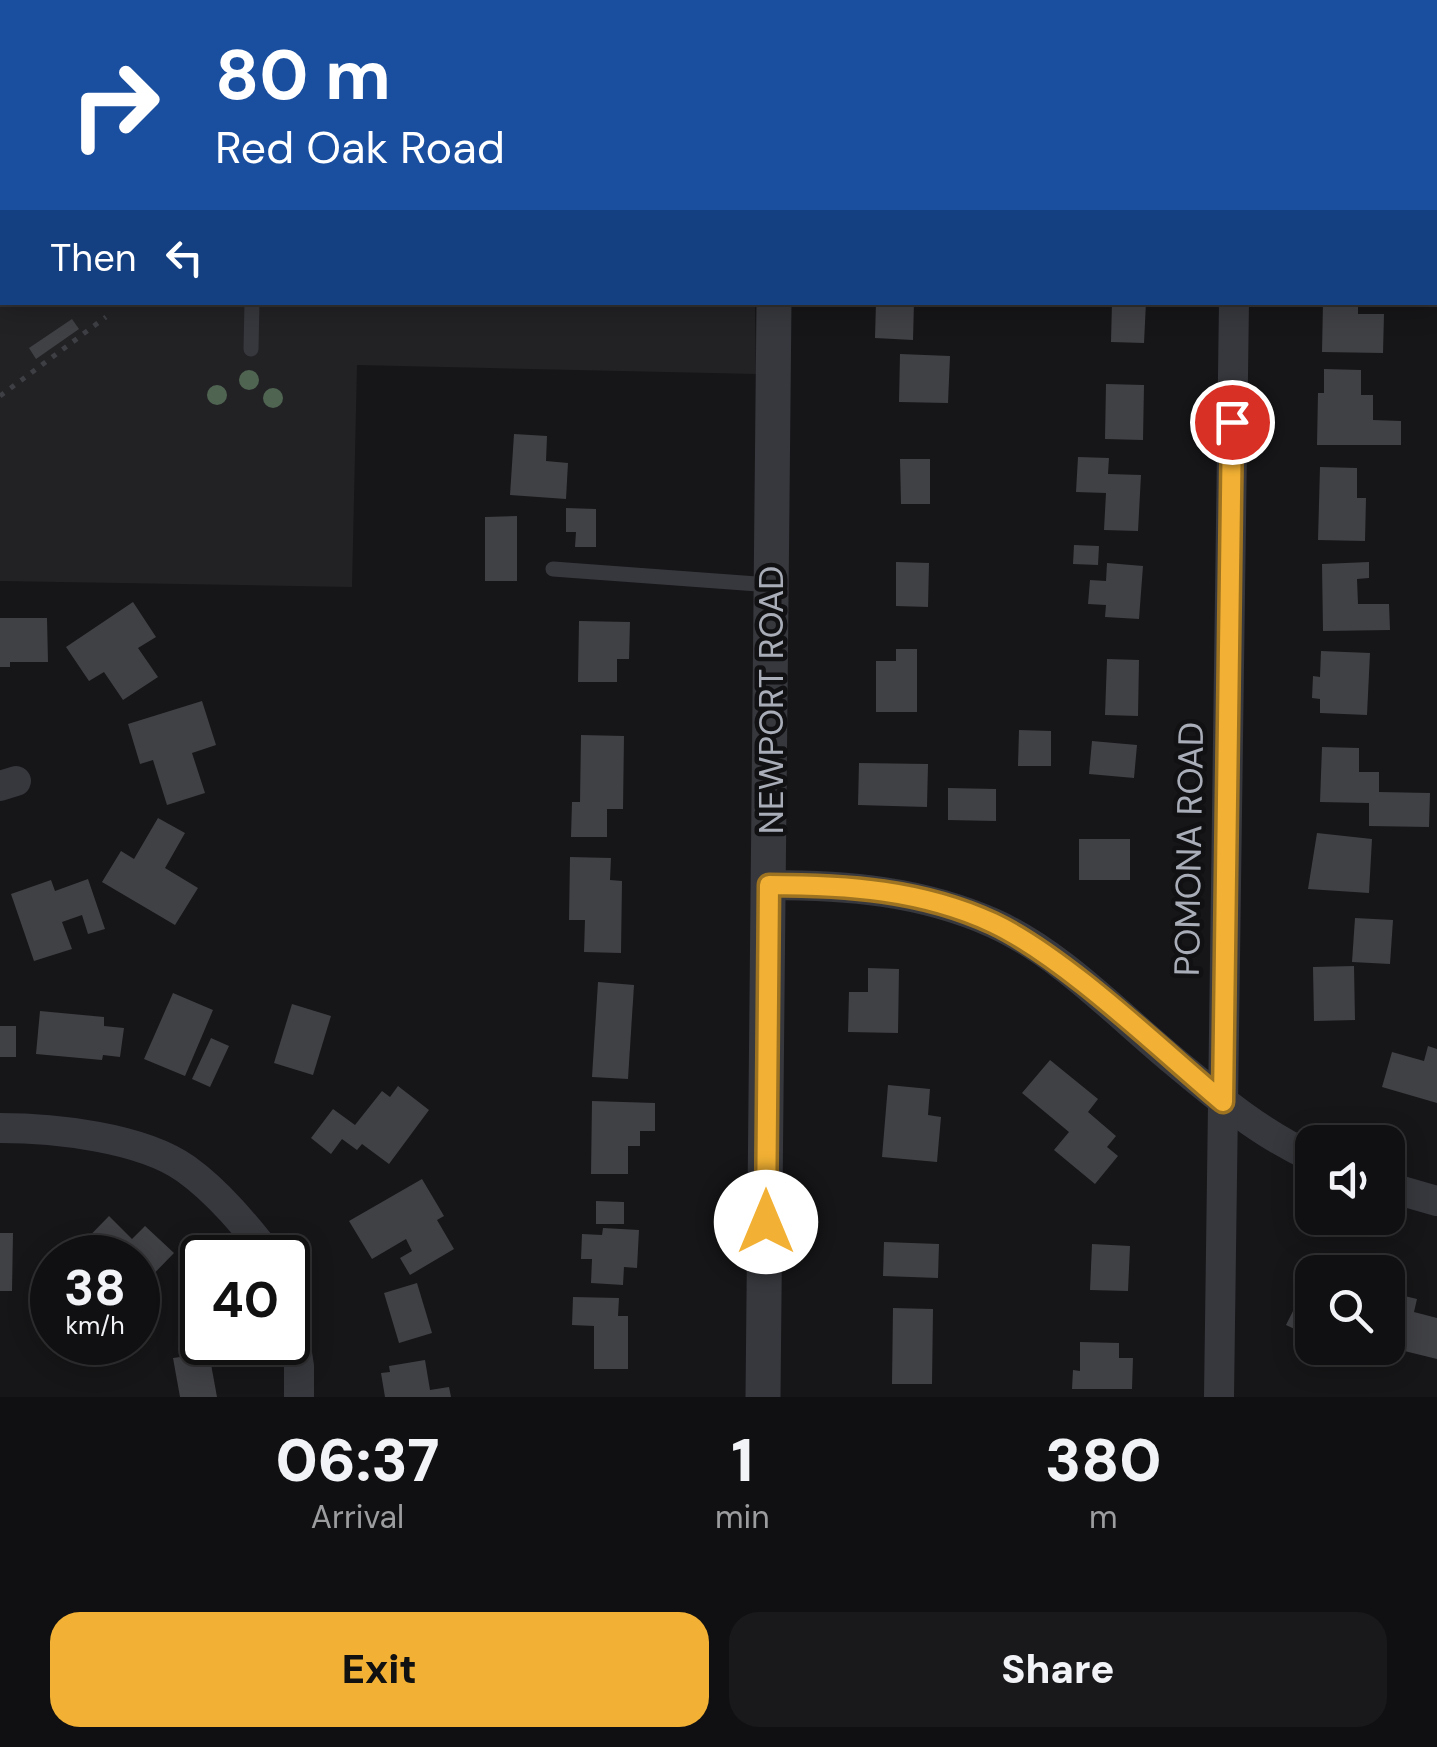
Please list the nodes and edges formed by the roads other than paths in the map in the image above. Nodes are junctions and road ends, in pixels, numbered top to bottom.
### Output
1 (252, 305) edge
2 (774, 305) edge
3 (1234, 305) edge
4 (252, 349) dead end
5 (553, 568) dead end
6 (772, 585) junction
7 (769, 885) junction
8 (1223, 1102) junction
9 (0, 1128) edge
10 (1295, 1146) edge
11 (1405, 1191) edge
12 (1437, 1201) edge
13 (252, 1235) edge
14 (299, 1365) edge
15 (299, 1397) edge
16 (764, 1397) edge
17 (1219, 1397) edge

1 - 4 lane
2 - 6 street, NEWPORT ROAD
3 - 8 street, POMONA ROAD
5 - 6 lane
6 - 7 street, NEWPORT ROAD
7 - 8 street
7 - 16 street, NEWPORT ROAD
8 - 10 street
8 - 17 street, POMONA ROAD
9 - 13 street
11 - 12 street
14 - 15 street

